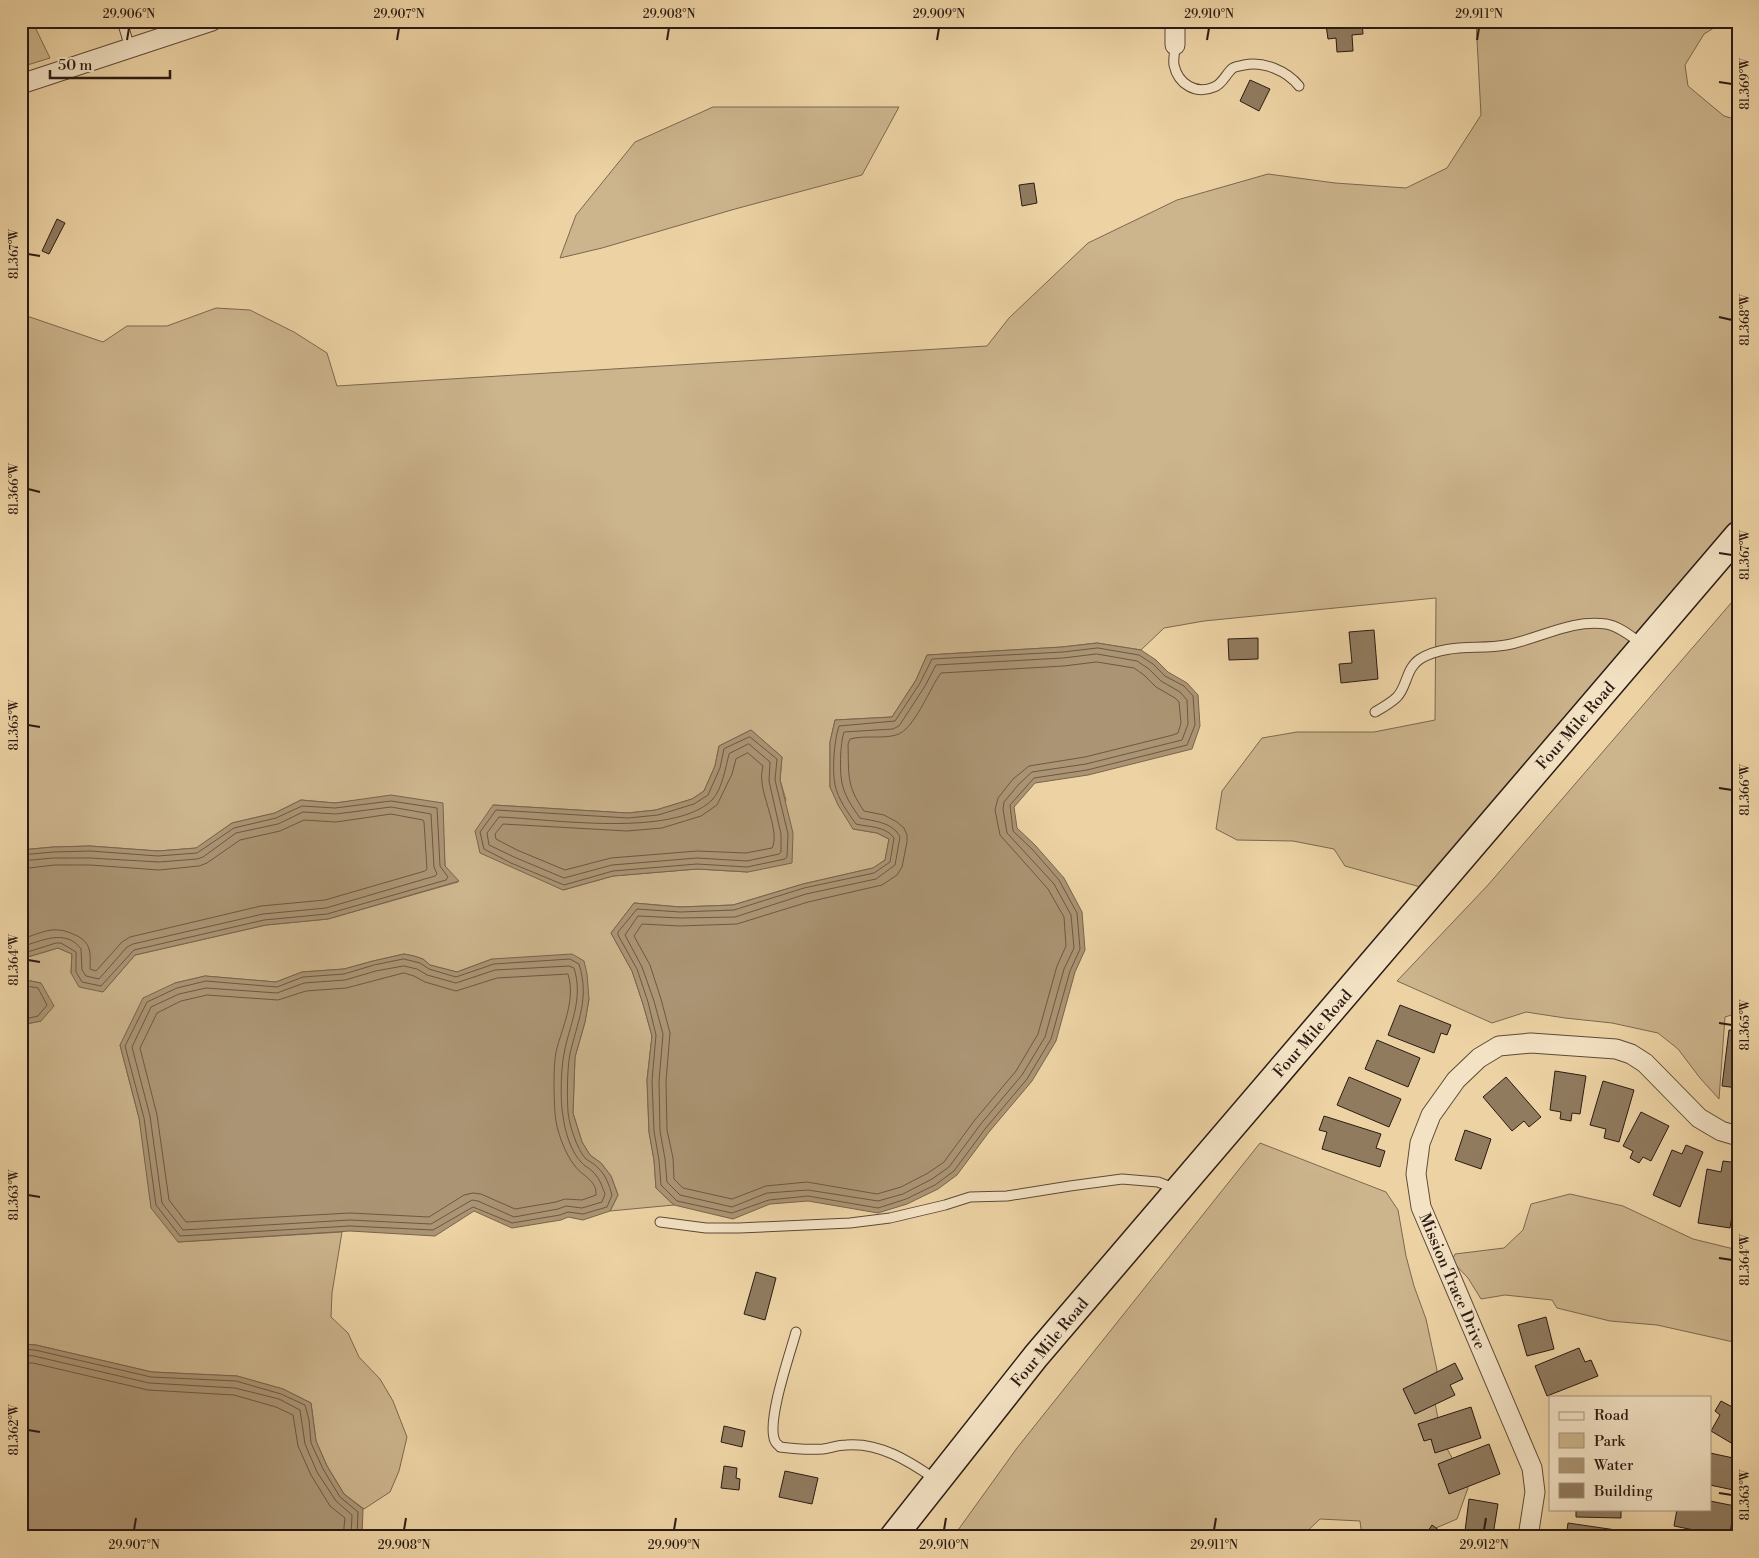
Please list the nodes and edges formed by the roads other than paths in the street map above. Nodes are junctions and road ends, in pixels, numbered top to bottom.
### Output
1 (122, 21) edge
2 (212, 21) edge
3 (1176, 21) edge
4 (1176, 45) joint
5 (130, 48) junction
6 (21, 84) edge
7 (1300, 86) dead end
8 (1738, 535) edge
9 (1644, 646) junction
10 (1375, 712) dead end
11 (1738, 1136) edge
12 (1179, 1189) junction
13 (660, 1222) dead end
14 (796, 1332) dead end
15 (937, 1480) junction
16 (893, 1537) edge
17 (1528, 1537) edge

1 - 5 lane
2 - 5 street
3 - 4 street
4 - 7 lane
5 - 6 street
8 - 9 main road, Four Mile Road
9 - 10 lane
9 - 12 main road, Four Mile Road
11 - 17 street, Mission Trace Drive
12 - 13 lane
12 - 15 main road, Four Mile Road
14 - 15 lane
15 - 16 main road, Four Mile Road

